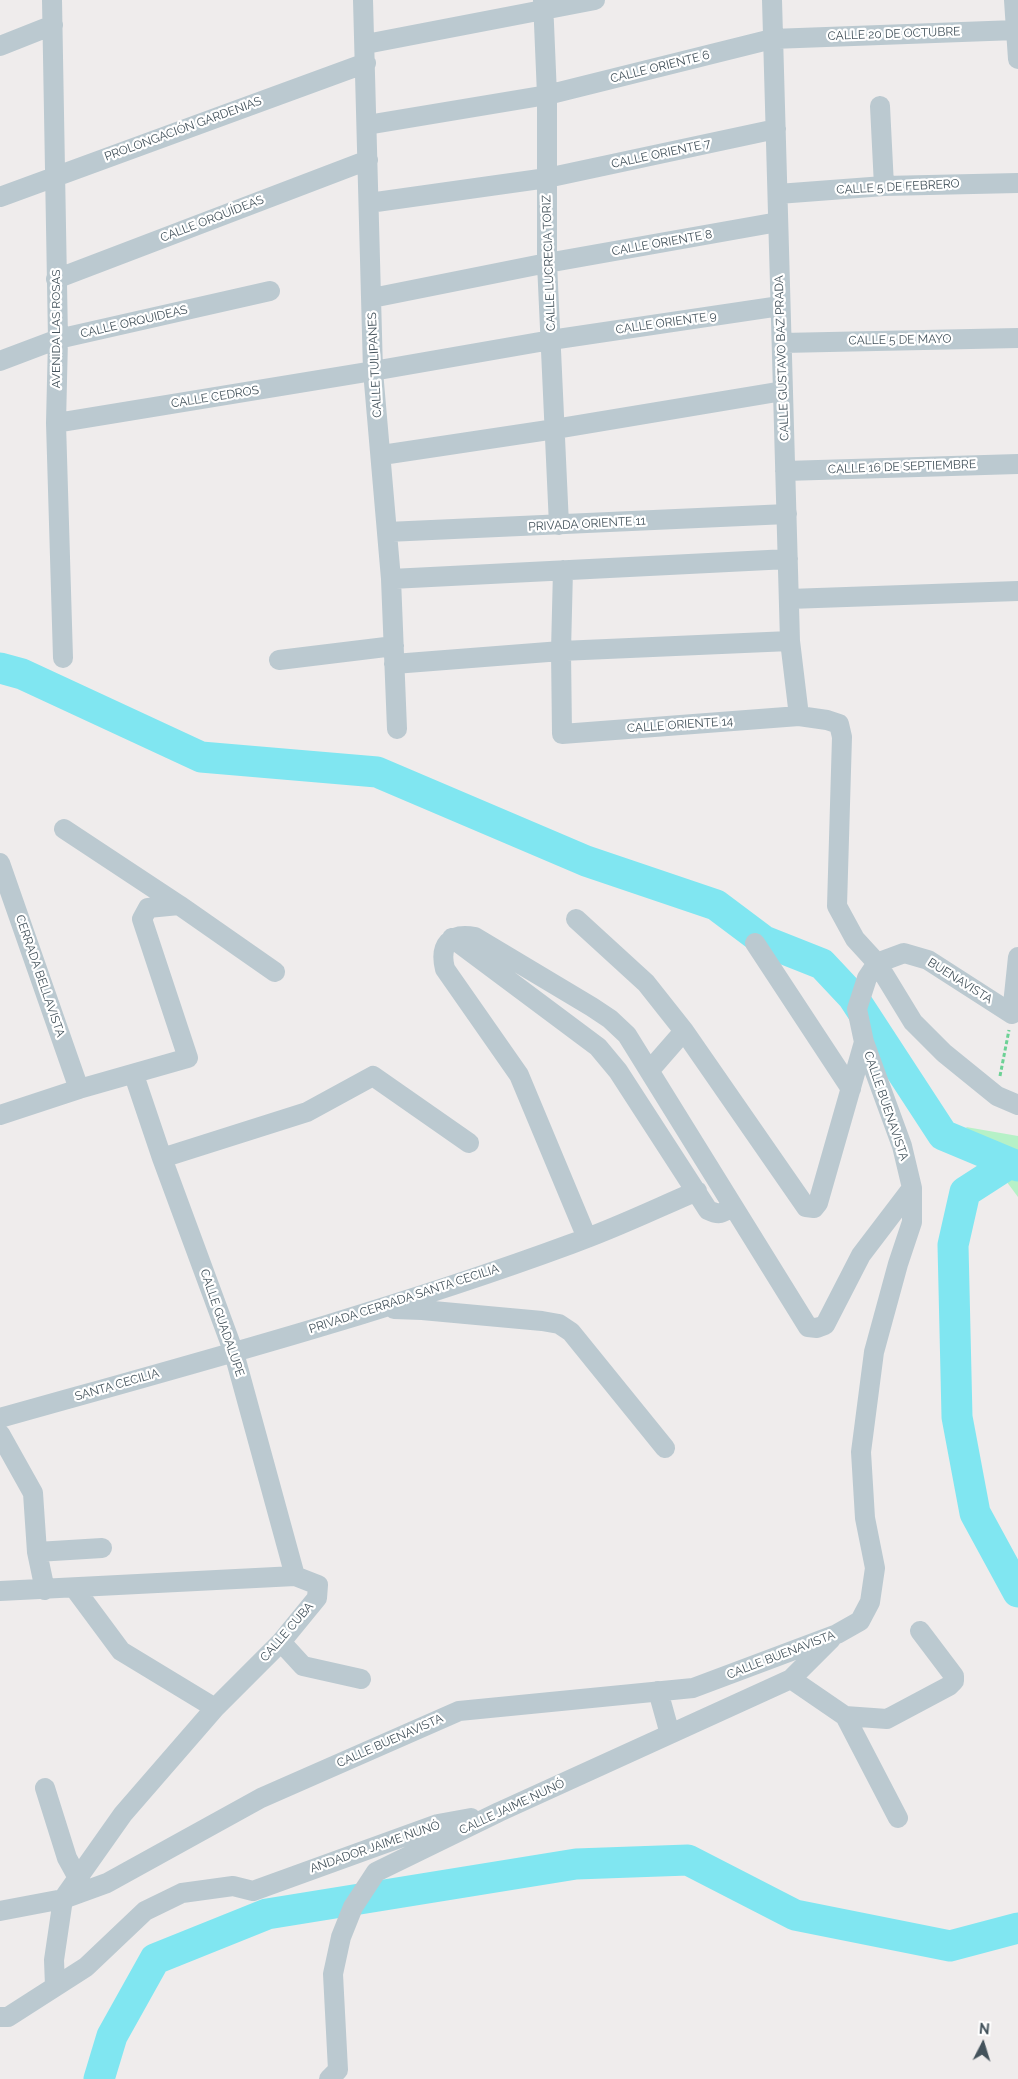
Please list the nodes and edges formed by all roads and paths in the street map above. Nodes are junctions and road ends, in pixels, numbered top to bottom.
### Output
1 (52, 0) edge
2 (363, 0) edge
3 (596, 0) edge
4 (772, 0) edge
5 (1014, 0) edge
6 (543, 5) edge
7 (54, 25) junction
8 (1016, 30) junction
9 (772, 39) junction
10 (0, 46) edge
11 (366, 53) junction
12 (1018, 59) edge
13 (547, 95) junction
14 (880, 106) dead end
15 (368, 125) junction
16 (776, 129) junction
17 (368, 160) junction
18 (55, 176) junction
19 (547, 178) junction
20 (1018, 183) edge
21 (884, 186) junction
22 (778, 194) junction
23 (0, 197) edge
24 (369, 203) junction
25 (778, 222) junction
26 (547, 263) junction
27 (56, 279) junction
28 (270, 291) dead end
29 (372, 298) junction
30 (780, 306) junction
31 (1018, 338) edge
32 (58, 339) junction
33 (551, 340) junction
34 (782, 343) junction
35 (0, 360) edge
36 (373, 371) junction
37 (783, 391) junction
38 (56, 423) junction
39 (555, 429) junction
40 (382, 455) junction
41 (1018, 464) edge
42 (785, 470) junction
43 (787, 514) junction
44 (559, 526) junction
45 (387, 532) junction
46 (788, 559) junction
47 (563, 570) junction
48 (391, 579) junction
49 (1018, 591) edge
50 (789, 599) junction
51 (790, 641) junction
52 (561, 651) junction
53 (394, 655) junction
54 (63, 658) dead end
55 (279, 660) dead end
56 (799, 716) junction
57 (397, 730) dead end
58 (64, 829) dead end
59 (0, 863) edge
60 (178, 905) junction
61 (576, 919) dead end
62 (452, 938) junction
63 (755, 942) dead end
64 (1018, 957) edge
65 (877, 963) junction
66 (275, 972) dead end
67 (1016, 985) edge
68 (1012, 1014) junction
69 (684, 1030) junction
70 (864, 1042) junction
71 (650, 1070) junction
72 (134, 1075) junction
73 (851, 1089) junction
74 (79, 1090) junction
75 (997, 1096) junction
76 (1018, 1105) edge
77 (0, 1115) edge
78 (469, 1142) dead end
79 (162, 1158) junction
80 (912, 1188) junction
81 (697, 1191) junction
82 (733, 1206) junction
83 (580, 1241) junction
84 (379, 1309) junction
85 (234, 1353) junction
86 (0, 1418) edge
87 (0, 1434) edge
88 (665, 1448) dead end
89 (102, 1548) dead end
90 (37, 1552) junction
91 (295, 1576) junction
92 (75, 1589) junction
93 (45, 1590) junction
94 (0, 1591) edge
95 (920, 1631) dead end
96 (836, 1634) junction
97 (281, 1642) junction
98 (362, 1679) dead end
99 (790, 1679) junction
100 (658, 1691) junction
101 (215, 1708) junction
102 (845, 1716) junction
103 (670, 1734) junction
104 (45, 1788) dead end
105 (499, 1812) junction
106 (898, 1818) dead end
107 (78, 1878) junction
108 (63, 1898) junction
109 (0, 1911) edge
110 (55, 1986) junction
111 (4, 2017) edge
112 (330, 2079) edge

1 - 7 street, AVENIDA LAS ROSAS
2 - 11 street, CALLE TULIPANES
3 - 6 street, PROLONGACIÓN GARDENIAS
4 - 9 street, CALLE GUSTAVO BAZ PRADA
5 - 8 street
6 - 11 street, PROLONGACIÓN GARDENIAS
6 - 13 street, CALLE LUCRECIA TORIZ
7 - 10 street
7 - 18 street, AVENIDA LAS ROSAS
8 - 9 street, CALLE 20 DE OCTUBRE
8 - 12 street
9 - 13 street, CALLE ORIENTE 6
9 - 16 street, CALLE GUSTAVO BAZ PRADA
11 - 15 street, CALLE TULIPANES
11 - 18 street, PROLONGACIÓN GARDENIAS
13 - 15 street, CALLE ORIENTE 6
13 - 19 street, CALLE LUCRECIA TORIZ
14 - 21 street
15 - 17 street, CALLE TULIPANES
16 - 19 street, CALLE ORIENTE 7
16 - 22 street, CALLE GUSTAVO BAZ PRADA
17 - 24 street, CALLE TULIPANES
17 - 27 street, CALLE ORQUÍDEAS
18 - 23 street, PROLONGACIÓN GARDENIAS
18 - 27 street, AVENIDA LAS ROSAS
19 - 24 street, CALLE ORIENTE 7
19 - 26 street, CALLE LUCRECIA TORIZ
20 - 21 street, CALLE 5 DE FEBRERO
21 - 22 street, CALLE 5 DE FEBRERO
22 - 25 street, CALLE GUSTAVO BAZ PRADA
24 - 29 street, CALLE TULIPANES
25 - 26 street, CALLE ORIENTE 8
25 - 30 street, CALLE GUSTAVO BAZ PRADA
26 - 29 street, CALLE ORIENTE 8
26 - 33 street, CALLE LUCRECIA TORIZ
27 - 32 street, AVENIDA LAS ROSAS
28 - 32 street, CALLE ORQUIDEAS
29 - 36 street, CALLE TULIPANES
30 - 33 street, CALLE ORIENTE 9
30 - 34 street, CALLE GUSTAVO BAZ PRADA
31 - 34 street, CALLE 5 DE MAYO
32 - 35 street, CALLE ORQUIDEAS
32 - 38 street, AVENIDA LAS ROSAS
33 - 36 street, CALLE ORIENTE 9
33 - 39 street, CALLE LUCRECIA TORIZ
34 - 37 street, CALLE GUSTAVO BAZ PRADA
36 - 38 street, CALLE CEDROS
36 - 40 street, CALLE TULIPANES
37 - 39 street
37 - 42 street, CALLE GUSTAVO BAZ PRADA
38 - 54 street, AVENIDA LAS ROSAS
39 - 40 street
39 - 44 street, CALLE LUCRECIA TORIZ
40 - 45 street, CALLE TULIPANES
41 - 42 street, CALLE 16 DE SEPTIEMBRE
42 - 43 street, CALLE GUSTAVO BAZ PRADA
43 - 44 street, PRIVADA ORIENTE 11
43 - 46 street, CALLE GUSTAVO BAZ PRADA
44 - 45 street, PRIVADA ORIENTE 11
45 - 48 street, CALLE TULIPANES
46 - 47 street
46 - 50 street, CALLE GUSTAVO BAZ PRADA
47 - 48 street
47 - 52 street
48 - 53 street, CALLE TULIPANES
49 - 50 street
50 - 51 street, CALLE GUSTAVO BAZ PRADA
51 - 52 street
51 - 56 street, CALLE GUSTAVO BAZ PRADA
52 - 53 street
52 - 56 street, CALLE ORIENTE 14
53 - 55 street
53 - 57 street, CALLE TULIPANES
56 - 65 street, CALLE ORIENTE 14
58 - 60 street
59 - 74 street, CERRADA BELLAVISTA
60 - 66 street
60 - 72 street
61 - 69 street
62 - 71 street
62 - 81 street
62 - 83 street
63 - 73 street
64 - 67 street
65 - 68 street, BUENAVISTA
65 - 70 street, CALLE BUENAVISTA
65 - 75 street
67 - 68 street
68 - 75 path
69 - 71 street
69 - 73 street
70 - 73 street
70 - 80 street, CALLE BUENAVISTA
71 - 82 street
72 - 74 street
72 - 79 street, CALLE GUADALUPE
74 - 77 street
75 - 76 street
78 - 79 street
79 - 85 street, CALLE GUADALUPE
80 - 82 street
80 - 96 street, CALLE BUENAVISTA
81 - 82 street
81 - 83 street, PRIVADA CERRADA SANTA CECILIA
83 - 84 street, PRIVADA CERRADA SANTA CECILIA
84 - 85 street, PRIVADA CERRADA SANTA CECILIA
84 - 88 street
85 - 86 street, SANTA CECILIA
85 - 91 street, CALLE GUADALUPE
87 - 90 street
89 - 90 street
90 - 93 street
91 - 92 street, CALLE CUBA
91 - 97 street, CALLE CUBA
92 - 93 street, CALLE CUBA
92 - 101 street
93 - 94 street, CALLE CUBA
95 - 102 street
96 - 99 street, CALLE JAIME NUNÓ
96 - 100 street, CALLE BUENAVISTA
97 - 98 street
97 - 101 street, CALLE CUBA
99 - 102 street
99 - 103 street, CALLE JAIME NUNÓ
100 - 103 street
100 - 108 street, CALLE BUENAVISTA
101 - 107 street, CALLE CUBA
102 - 106 street
103 - 105 street, CALLE JAIME NUNÓ
104 - 107 street
105 - 110 street, ANDADOR JAIME NUNÓ
105 - 112 street, CALLE JAIME NUNÓ
107 - 108 street, CALLE CUBA
108 - 109 street, CALLE BUENAVISTA
108 - 110 street
110 - 111 street

